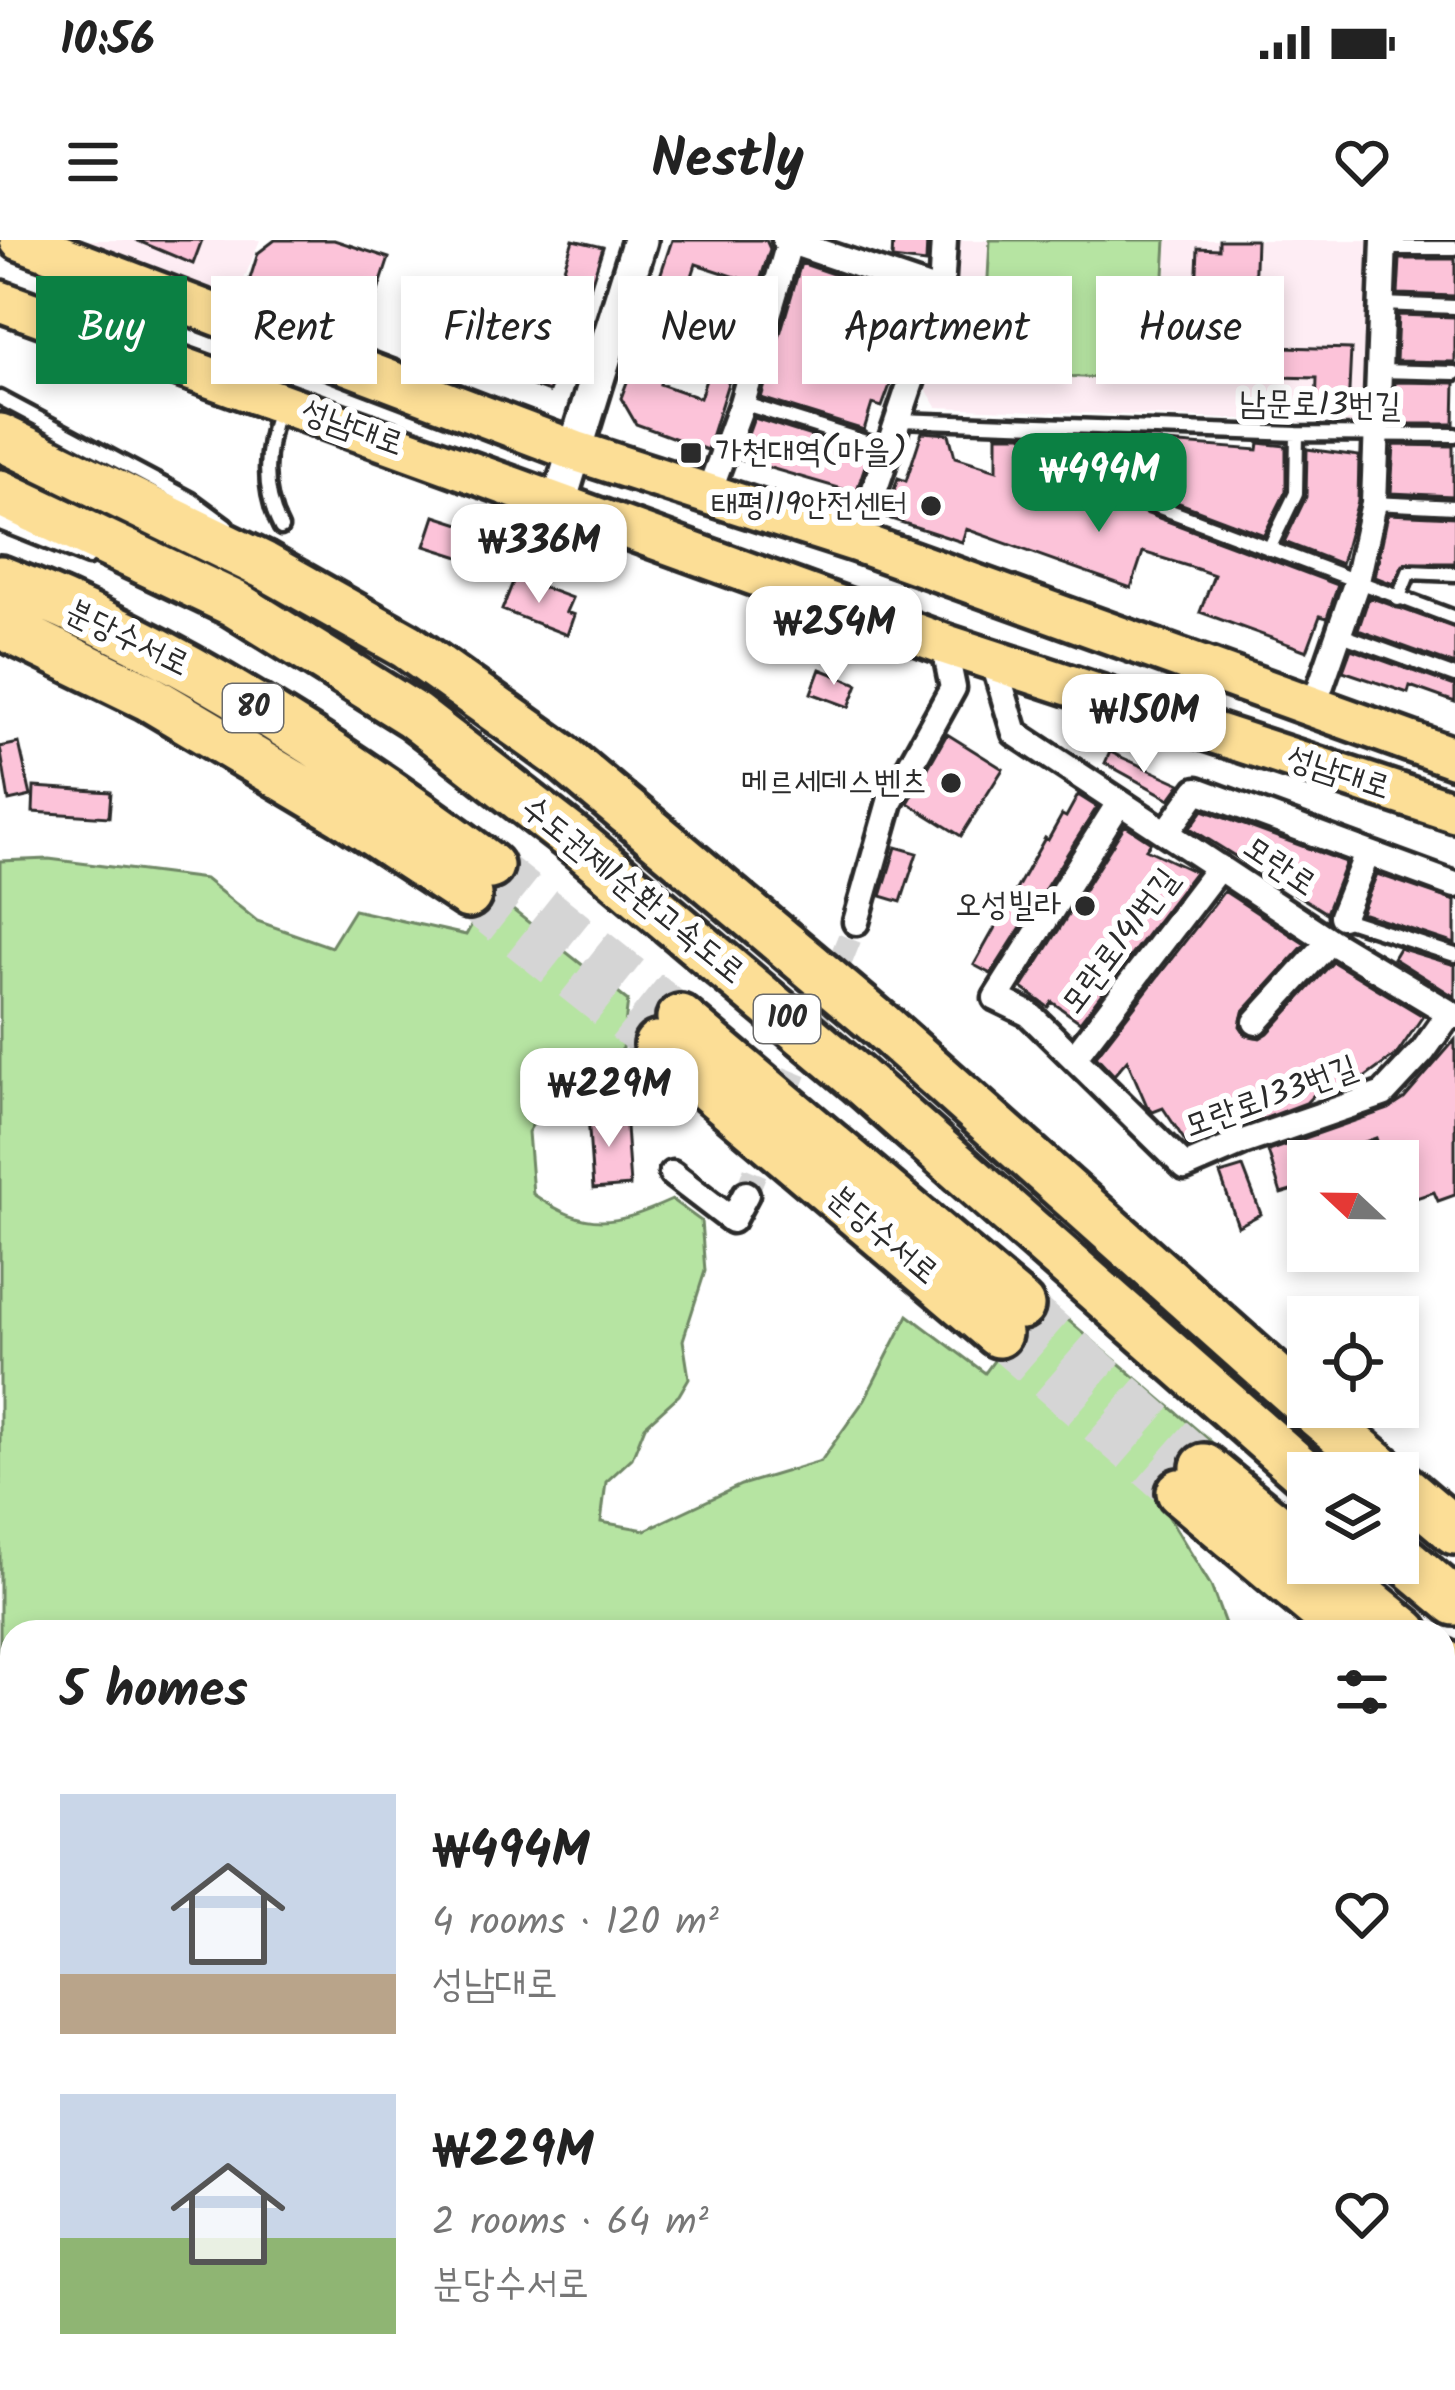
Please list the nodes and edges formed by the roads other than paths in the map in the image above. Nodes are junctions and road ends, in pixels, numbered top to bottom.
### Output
1 (20, 240) edge
2 (640, 240) edge
3 (788, 240) edge
4 (944, 240) edge
5 (1384, 244) edge
6 (1455, 248) edge
7 (93, 268) junction
8 (90, 276) edge
9 (892, 276) edge
10 (942, 276) edge
11 (0, 301) edge
12 (1382, 304) junction
13 (1455, 307) edge
14 (36, 314) edge
15 (187, 369) edge
16 (1380, 371) junction
17 (1455, 374) edge
18 (909, 384) edge
19 (0, 398) edge
20 (280, 403) junction
21 (742, 403) junction
22 (897, 420) junction
23 (1040, 427) junction
24 (1297, 434) junction
25 (1376, 434) junction
26 (1455, 435) edge
27 (0, 437) edge
28 (888, 448) junction
29 (575, 452) junction
30 (0, 493) edge
31 (708, 494) junction
32 (1373, 503) junction
33 (558, 505) junction
34 (1455, 507) edge
35 (0, 523) edge
36 (857, 542) junction
37 (272, 547) junction
38 (1269, 549) junction
39 (110, 566) dead end
40 (131, 573) dead end
41 (1455, 574) edge
42 (0, 579) edge
43 (1357, 581) junction
44 (1398, 598) junction
45 (233, 603) junction
46 (1455, 618) edge
47 (0, 625) edge
48 (1338, 634) junction
49 (944, 644) junction
50 (993, 660) junction
51 (1455, 676) edge
52 (1313, 708) junction
53 (1455, 758) edge
54 (1119, 803) junction
55 (1455, 812) edge
56 (1167, 832) junction
57 (1367, 854) junction
58 (1220, 867) junction
59 (1455, 884) edge
60 (1342, 916) junction
61 (856, 922) tunnel mouth
62 (1330, 941) junction
63 (1455, 955) edge
64 (1453, 1014) edge
65 (1256, 1022) dead end
66 (669, 1031) tunnel mouth
67 (1075, 1056) junction
68 (672, 1174) dead end
69 (746, 1194) dead end
70 (1010, 1320) tunnel mouth
71 (1287, 1386) edge
72 (1335, 1428) edge
73 (1363, 1452) edge
74 (1287, 1457) edge
75 (1419, 1501) edge
76 (1455, 1531) edge
77 (1287, 1539) edge
78 (1419, 1572) edge
79 (1287, 1573) edge
80 (1298, 1584) edge
81 (1348, 1584) edge
82 (1455, 1602) edge
83 (1335, 1620) edge
84 (1391, 1620) edge

1 - 7 main road, 성남대로
2 - 29 main road
3 - 9 street
3 - 21 street
4 - 10 street
5 - 6 lane
5 - 12 street
7 - 8 main road
7 - 29 main road, 성남대로
11 - 14 main road, 성남대로
12 - 13 lane
12 - 16 street
15 - 20 main road, 성남대로
16 - 17 lane
16 - 25 street
18 - 22 street
19 - 37 lane
20 - 33 main road, 성남대로
20 - 37 lane
21 - 28 lane
21 - 31 street
22 - 23 lane, 남문로13번길
22 - 28 street
23 - 24 lane, 남문로13번길
23 - 38 lane
24 - 25 lane, 남문로13번길
24 - 38 lane
25 - 26 lane, 남문로13번길
25 - 32 street
27 - 37 highway, 수도권제1순환고속도로 / 100
28 - 36 street
29 - 31 main road, 성남대로
29 - 33 main road
30 - 45 highway, 수도권제1순환고속도로 / 100
31 - 36 main road, 성남대로
32 - 34 lane
32 - 43 street
33 - 49 main road, 성남대로
35 - 39 lane
36 - 52 main road, 성남대로
37 - 71 highway, 수도권제1순환고속도로 / 100
38 - 43 lane
40 - 45 lane
41 - 44 lane
42 - 47 highway, 분당수서로 / 80
43 - 44 lane
43 - 48 street
44 - 46 lane
45 - 74 highway, 수도권제1순환고속도로 / 100
48 - 51 lane
48 - 52 street
49 - 50 main road, 성남대로
49 - 61 street
50 - 54 street, 모란로
50 - 55 main road, 성남대로
52 - 53 main road, 성남대로
54 - 56 street, 모란로
54 - 67 street, 모란로133번길
56 - 57 street
56 - 58 street, 모란로
57 - 59 street
57 - 60 street
58 - 62 street, 모란로
58 - 67 street, 모란로141번길
60 - 62 lane
60 - 63 lane
62 - 64 street, 모란로
62 - 65 street, 모란로
64 - 67 street, 모란로133번길
66 - 70 highway, 분당수서로
68 - 69 street
72 - 73 highway, 수도권제1순환고속도로 / 100
75 - 76 highway
77 - 79 highway
78 - 82 highway
80 - 83 highway
81 - 84 highway

